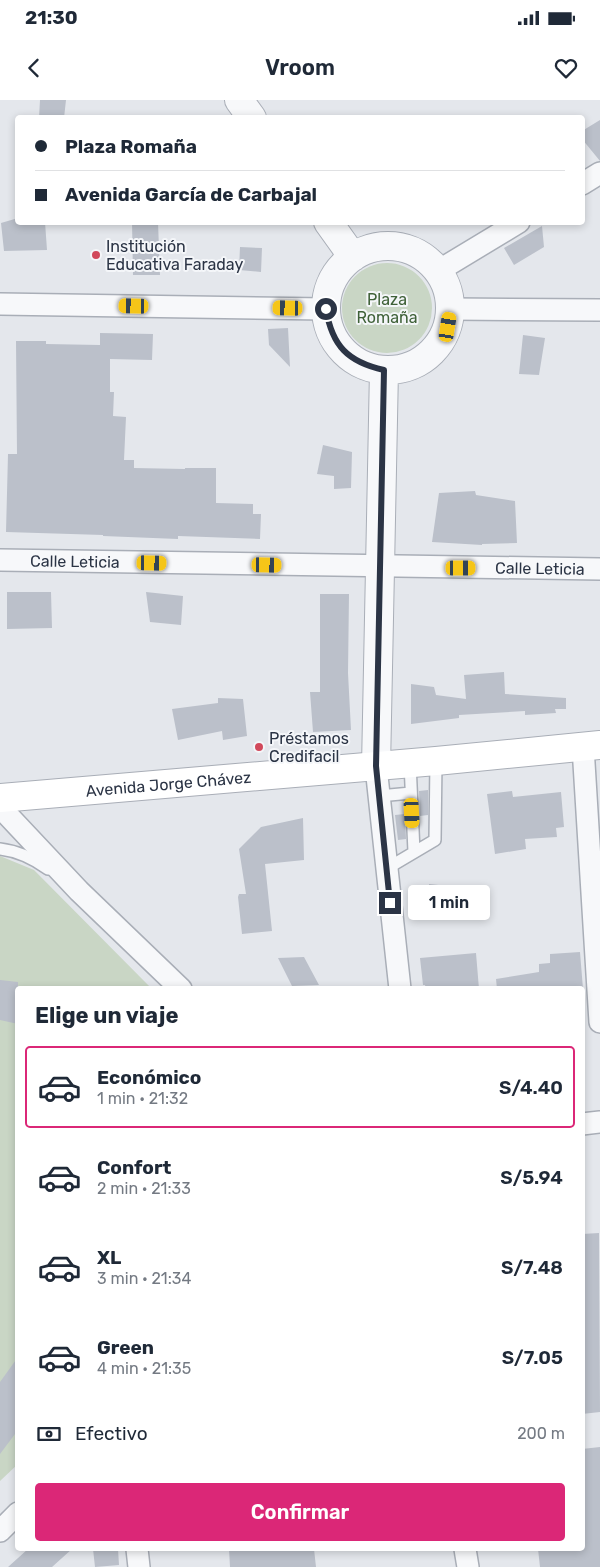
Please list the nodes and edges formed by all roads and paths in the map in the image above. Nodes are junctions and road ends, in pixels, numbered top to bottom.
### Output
1 (239, 100) edge
2 (250, 115) edge
3 (600, 173) edge
4 (585, 182) edge
5 (330, 225) edge
6 (513, 225) edge
7 (353, 257) junction
8 (438, 271) junction
9 (0, 304) edge
10 (326, 309) junction
11 (451, 309) junction
12 (600, 310) edge
13 (384, 370) junction
14 (0, 560) edge
15 (381, 567) junction
16 (600, 569) edge
17 (592, 746) edge
18 (436, 761) junction
19 (410, 763) junction
20 (376, 766) junction
21 (411, 793) junction
22 (34, 796) junction
23 (378, 796) junction
24 (0, 798) edge
25 (0, 806) edge
26 (0, 848) edge
27 (414, 852) junction
28 (386, 869) junction
29 (79, 891) junction
30 (178, 986) edge
31 (400, 986) edge
32 (600, 1022) edge
33 (600, 1122) edge
34 (585, 1124) edge
35 (15, 1516) edge
36 (0, 1531) edge
37 (137, 1551) edge
38 (466, 1551) edge
39 (139, 1567) edge
40 (468, 1567) edge

1 - 2 street
3 - 4 street
5 - 7 street
6 - 8 street
7 - 8 street
7 - 10 street
8 - 11 street
9 - 10 street
10 - 13 street
11 - 12 street
11 - 13 street
13 - 15 street
14 - 15 street, Calle Leticia
15 - 16 street, Calle Leticia
15 - 20 street
17 - 18 main road, Avenida Jorge Chávez
17 - 32 street
18 - 19 main road, Avenida Jorge Chávez
18 - 27 lane
19 - 20 main road, Avenida Jorge Chávez
19 - 21 lane
20 - 22 main road, Avenida Jorge Chávez
20 - 23 street
21 - 23 lane
21 - 27 lane
22 - 24 main road, Avenida Jorge Chávez
22 - 25 lane, Avenida Jorge Chávez
23 - 28 street
25 - 29 street
26 - 29 lane
27 - 28 lane
28 - 31 street
29 - 30 street
33 - 34 street
35 - 36 street
37 - 39 street
38 - 40 street

